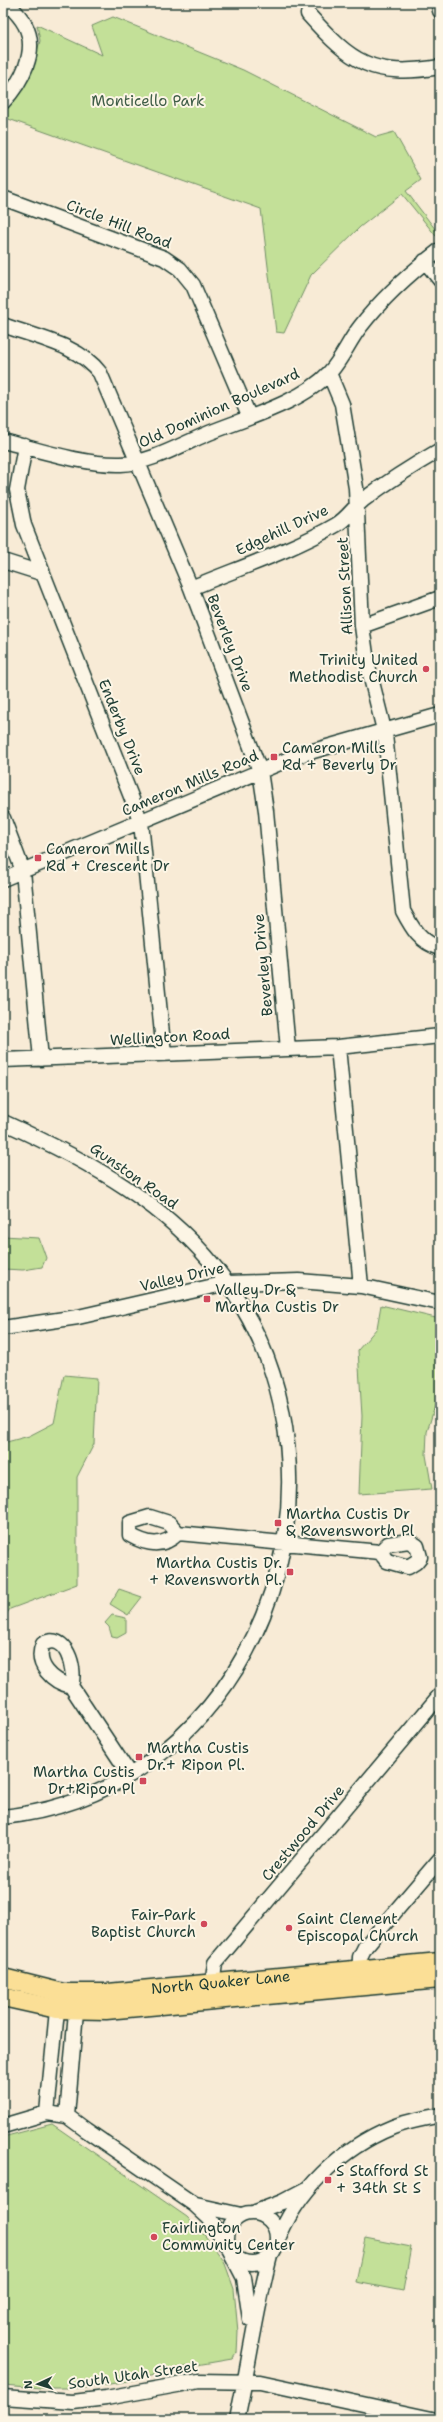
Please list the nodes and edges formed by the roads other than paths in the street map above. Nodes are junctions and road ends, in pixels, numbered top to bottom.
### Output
1 (8, 3) edge
2 (439, 3) edge
3 (440, 11) edge
4 (308, 14) dead end
5 (440, 67) edge
6 (3, 102) edge
7 (3, 198) edge
8 (440, 250) edge
9 (426, 261) junction
10 (440, 280) edge
11 (3, 325) edge
12 (329, 373) junction
13 (248, 416) junction
14 (3, 441) edge
15 (25, 446) junction
16 (440, 450) edge
17 (138, 461) junction
18 (358, 506) junction
19 (3, 561) edge
20 (41, 573) junction
21 (191, 588) junction
22 (440, 598) edge
23 (362, 626) junction
24 (440, 715) edge
25 (384, 731) junction
26 (260, 771) junction
27 (3, 818) edge
28 (141, 822) junction
29 (23, 871) junction
30 (3, 880) edge
31 (440, 948) edge
32 (440, 1036) edge
33 (338, 1047) junction
34 (288, 1049) junction
35 (164, 1054) junction
36 (41, 1059) junction
37 (3, 1060) edge
38 (3, 1122) edge
39 (227, 1283) junction
40 (361, 1286) junction
41 (440, 1303) edge
42 (3, 1328) edge
43 (178, 1533) dead end
44 (286, 1542) junction
45 (380, 1552) dead end
46 (71, 1686) dead end
47 (440, 1695) edge
48 (130, 1775) junction
49 (3, 1817) edge
50 (440, 1859) edge
51 (440, 1962) edge
52 (3, 1978) edge
53 (358, 1978) junction
54 (440, 1979) edge
55 (211, 1992) junction
56 (3, 1997) edge
57 (58, 2000) junction
58 (77, 2002) junction
59 (47, 2113) junction
60 (440, 2115) edge
61 (68, 2116) junction
62 (3, 2126) edge
63 (309, 2188) junction
64 (195, 2205) junction
65 (247, 2214) junction
66 (228, 2248) junction
67 (273, 2250) junction
68 (252, 2337) junction
69 (246, 2382) junction
70 (3, 2397) edge
71 (238, 2419) edge
72 (432, 2419) edge

1 - 6 street
2 - 3 street
4 - 5 street
7 - 13 street, Circle Hill Road
8 - 9 street, Old Dominion Boulevard
9 - 10 street
9 - 12 street, Old Dominion Boulevard
11 - 17 street, Beverley Drive
12 - 13 street, Old Dominion Boulevard
12 - 18 street, Allison Street
13 - 17 street, Old Dominion Boulevard
14 - 15 street, Old Dominion Boulevard
15 - 17 street, Old Dominion Boulevard
15 - 20 street, Enderby Drive
16 - 18 street, Edgehill Drive
17 - 21 street, Beverley Drive
18 - 21 street, Edgehill Drive
18 - 23 street, Allison Street
19 - 20 street
20 - 28 street, Enderby Drive
21 - 26 street, Beverley Drive
22 - 23 street
23 - 25 street, Allison Street
24 - 25 street, Cameron Mills Road
25 - 26 street, Cameron Mills Road
25 - 31 street, Allison Street
26 - 28 street, Cameron Mills Road
26 - 34 street, Beverley Drive
27 - 29 street
28 - 29 street, Cameron Mills Road
28 - 35 street, Enderby Drive
29 - 30 street, Cameron Mills Road
29 - 36 street
32 - 33 street, Wellington Road
33 - 34 street, Wellington Road
33 - 40 street
34 - 35 street, Wellington Road
35 - 36 street, Wellington Road
36 - 37 street, Wellington Road
38 - 39 street, Gunston Road
39 - 40 street, Valley Drive
39 - 42 street, Valley Drive
39 - 44 street, Gunston Road
40 - 41 street, Valley Drive
43 - 44 street
44 - 45 street
44 - 48 street, Gunston Road
46 - 48 street
47 - 55 street, Crestwood Drive
48 - 49 street, Gunston Road
50 - 53 street
51 - 53 main road, North Quaker Lane
52 - 57 main road, North Quaker Lane
53 - 54 main road, North Quaker Lane
53 - 55 main road, North Quaker Lane
55 - 58 main road, North Quaker Lane
56 - 57 main road, North Quaker Lane
57 - 58 main road, North Quaker Lane
57 - 59 street
58 - 61 street
59 - 61 street
59 - 62 street
60 - 63 street
61 - 64 street
63 - 65 street
63 - 67 street
64 - 65 street
64 - 66 street
65 - 66 street
65 - 67 street
66 - 67 street
66 - 68 street
67 - 68 street
68 - 69 street
69 - 70 street, South Utah Street
69 - 71 street
69 - 72 street, South Utah Street

